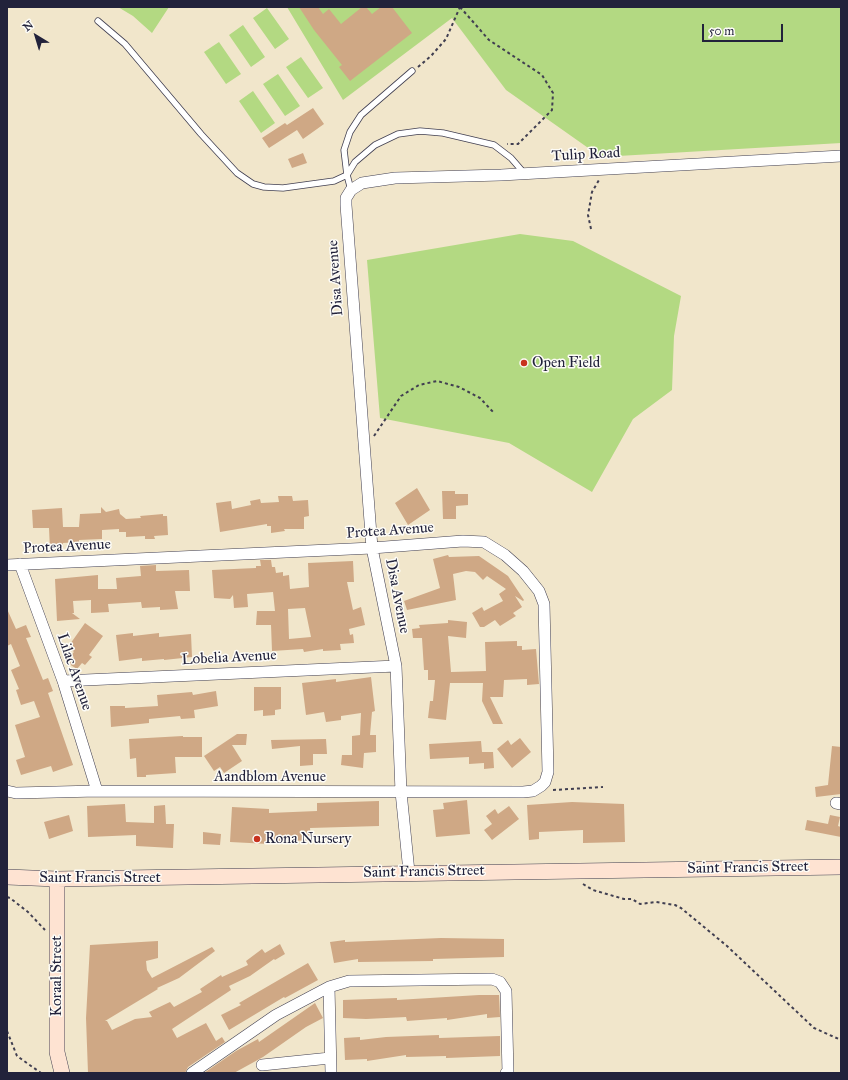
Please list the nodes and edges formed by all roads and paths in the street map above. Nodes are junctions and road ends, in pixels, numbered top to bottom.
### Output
1 (460, 7) edge
2 (98, 20) dead end
3 (412, 71) joint
4 (494, 145) junction
5 (841, 156) edge
6 (606, 169) junction
7 (524, 173) junction
8 (347, 175) junction
9 (351, 190) junction
10 (591, 229) dead end
11 (494, 413) dead end
12 (365, 450) junction
13 (372, 548) junction
14 (20, 564) junction
15 (7, 565) edge
16 (396, 666) junction
17 (63, 681) junction
18 (603, 787) dead end
19 (97, 791) junction
20 (528, 791) junction
21 (12, 792) edge
22 (401, 792) junction
23 (841, 867) edge
24 (409, 872) junction
25 (7, 877) edge
26 (56, 879) junction
27 (581, 879) dead end
28 (7, 897) edge
29 (57, 945) junction
30 (329, 987) junction
31 (7, 1031) edge
32 (841, 1040) edge
33 (330, 1058) junction
34 (262, 1065) dead end
35 (41, 1073) edge
36 (62, 1073) edge
37 (192, 1073) edge
38 (331, 1073) edge
39 (506, 1073) edge

1 - 3 path
1 - 4 path
2 - 8 lane
3 - 8 lane
4 - 7 lane
4 - 8 lane
5 - 6 street, Tulip Road
6 - 7 street, Tulip Road
6 - 10 path
7 - 9 street, Tulip Road
8 - 9 lane
9 - 12 street, Disa Avenue
11 - 12 path
12 - 13 street, Disa Avenue
13 - 14 street, Protea Avenue
13 - 16 street, Disa Avenue
13 - 20 street, Protea Avenue
14 - 15 street, Protea Avenue
14 - 17 street, Lilac Avenue
16 - 17 street, Lobelia Avenue
16 - 22 street, Disa Avenue
17 - 19 street, Lilac Avenue
18 - 20 path
19 - 21 street, Aandblom Avenue
19 - 22 street, Aandblom Avenue
20 - 22 street, Aandblom Avenue
22 - 24 street, Disa Avenue
23 - 24 street, Saint Francis Street
24 - 26 street, Saint Francis Street
25 - 26 street, Saint Francis Street
26 - 29 street, Koraal Street
27 - 32 path
28 - 29 path
29 - 36 street, Koraal Street
30 - 33 street
30 - 37 street
30 - 39 street
31 - 35 path
33 - 34 street
33 - 38 street

